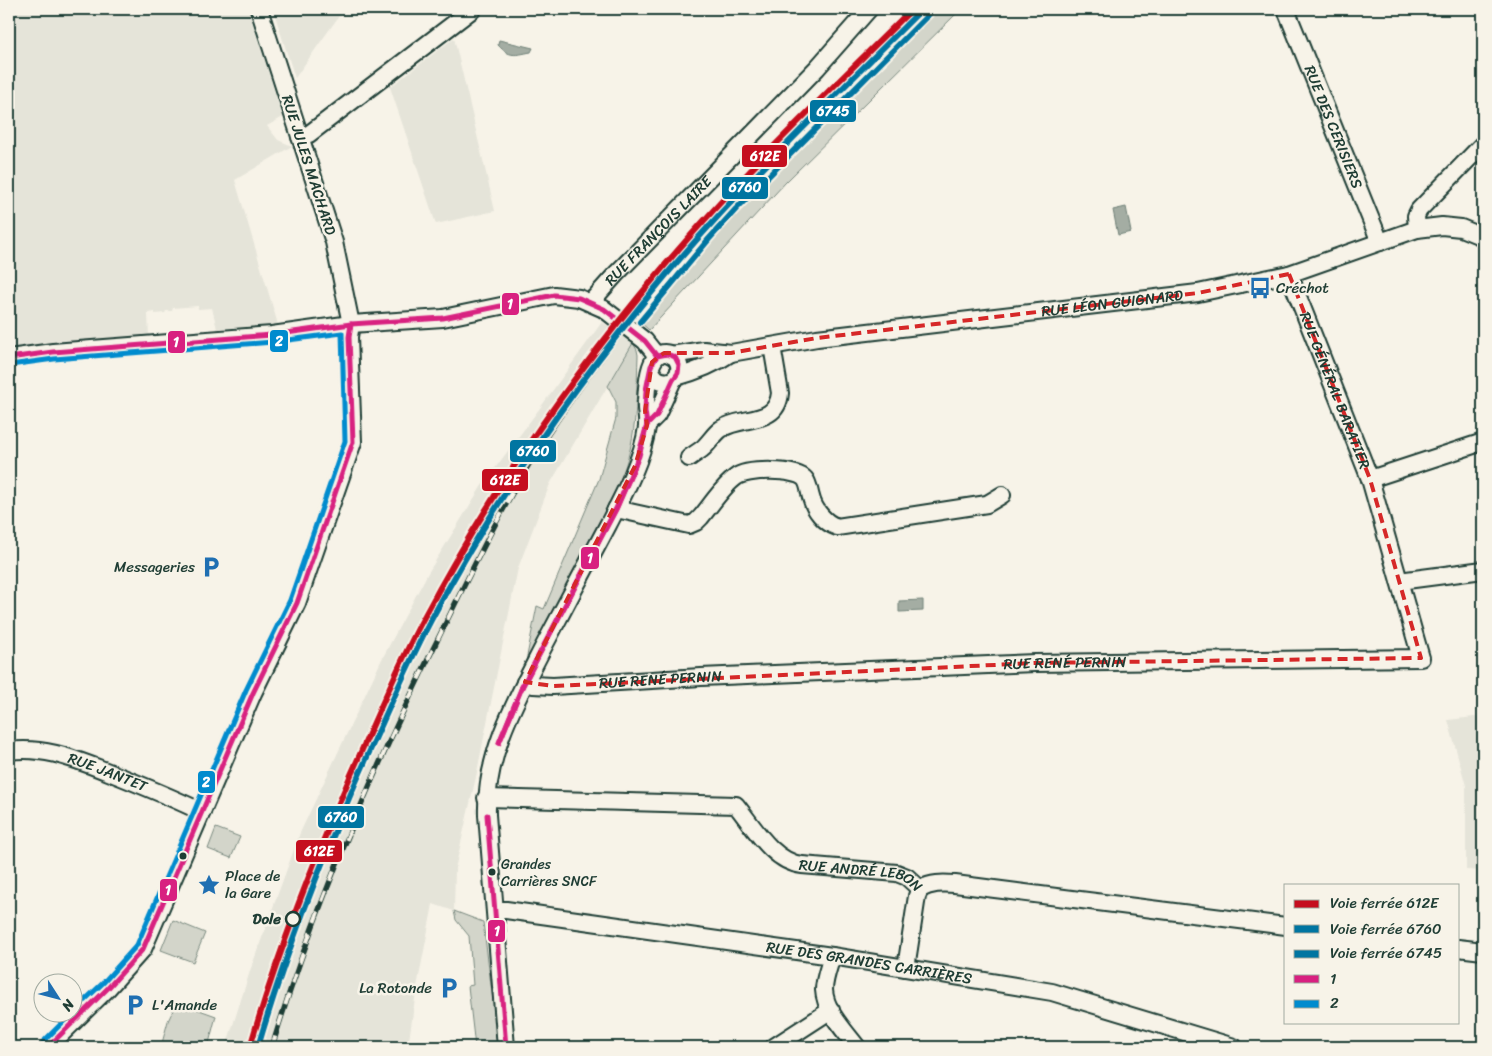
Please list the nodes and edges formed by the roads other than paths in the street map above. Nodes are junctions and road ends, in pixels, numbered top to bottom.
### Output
1 (259, 9) edge
2 (473, 9) edge
3 (868, 9) edge
4 (1287, 12) dead end
5 (300, 138) junction
6 (1483, 144) edge
7 (1418, 229) junction
8 (1483, 237) edge
9 (1380, 242) junction
10 (1289, 274) junction
11 (598, 306) junction
12 (351, 324) junction
13 (772, 346) junction
14 (731, 353) junction
15 (9, 358) edge
16 (659, 360) junction
17 (674, 378) junction
18 (648, 425) junction
19 (1483, 442) edge
20 (689, 458) dead end
21 (1370, 479) junction
22 (1002, 495) dead end
23 (616, 509) junction
24 (1483, 570) edge
25 (1399, 581) junction
26 (525, 682) junction
27 (9, 751) edge
28 (486, 798) junction
29 (202, 812) junction
30 (920, 889) junction
31 (495, 910) junction
32 (1284, 926) edge
33 (1460, 948) edge
34 (1483, 951) edge
35 (832, 956) junction
36 (906, 968) junction
37 (831, 1010) junction
38 (48, 1047) edge
39 (506, 1047) edge
40 (774, 1047) edge
41 (857, 1047) edge
42 (1234, 1047) edge

1 - 5 street, RUE JULES MACHARD
2 - 5 street
3 - 11 street, RUE FRANÇOIS LAIRE
4 - 9 street, RUE DES CERISIERS
5 - 12 street, RUE JULES MACHARD
6 - 7 street
7 - 8 street, RUE LÉON GUIGNARD
7 - 9 street, RUE LÉON GUIGNARD
9 - 10 street, RUE LÉON GUIGNARD
10 - 13 street, RUE LÉON GUIGNARD
10 - 21 street, RUE GÉNÉRAL BARATIER
11 - 12 street
11 - 16 street, bridge
12 - 15 street
12 - 29 street, RUE JULES MACHARD
13 - 14 street, RUE LÉON GUIGNARD
13 - 20 street
14 - 16 street, RUE LÉON GUIGNARD
14 - 17 street, RUE LÉON GUIGNARD
16 - 17 street
16 - 17 street
16 - 18 street
17 - 18 street
18 - 23 street
19 - 21 street, RUE GÉNÉRAL BARATIER
21 - 25 street, RUE RENÉ PERNIN
22 - 23 street
23 - 26 street
24 - 25 street
25 - 26 street, RUE RENÉ PERNIN
26 - 28 street
27 - 29 street, RUE JANTET
28 - 30 street, RUE ANDRÉ LEBON
28 - 31 street
29 - 38 street, RUE JULES MACHARD
30 - 32 street, RUE ANDRÉ LEBON
30 - 36 street
31 - 35 street, RUE DES GRANDES CARRIÈRES
31 - 39 street
33 - 34 street
35 - 36 street, RUE DES GRANDES CARRIÈRES
35 - 37 street
36 - 42 street, RUE DES GRANDES CARRIÈRES
37 - 40 street
37 - 41 street

